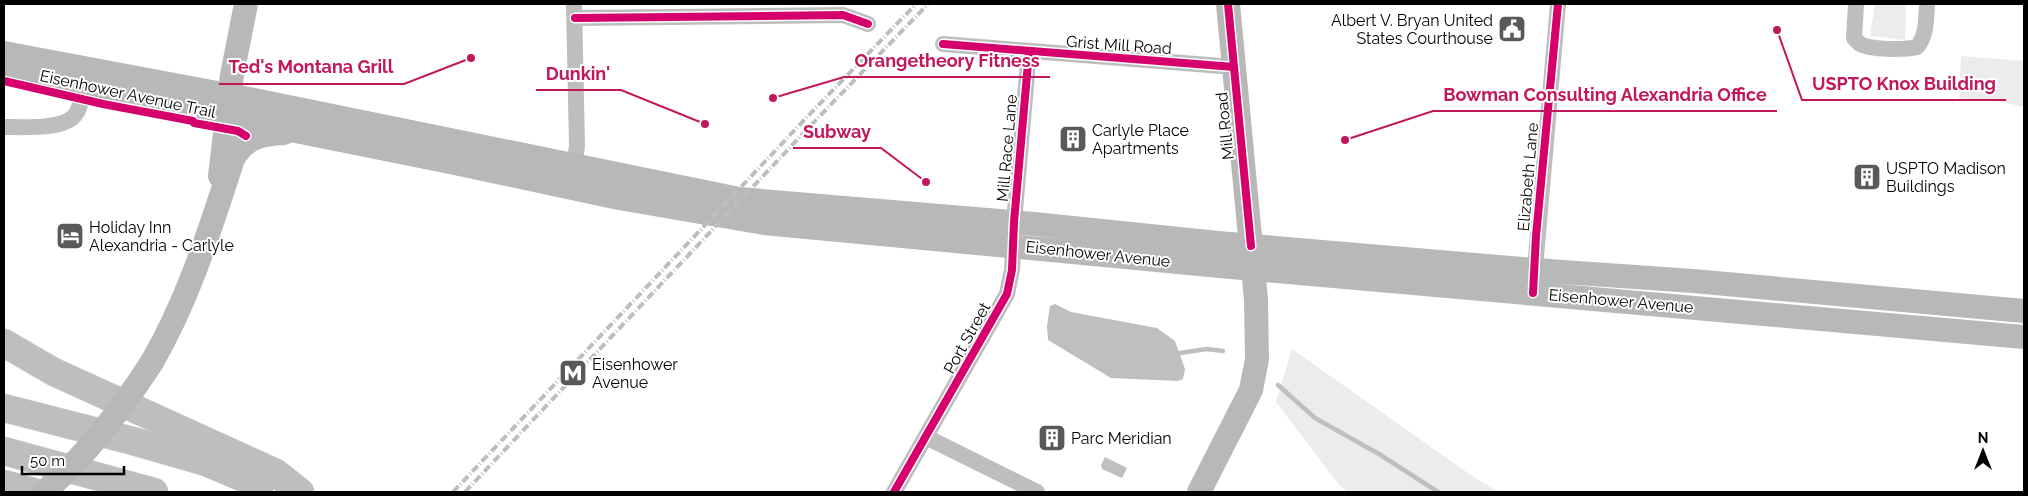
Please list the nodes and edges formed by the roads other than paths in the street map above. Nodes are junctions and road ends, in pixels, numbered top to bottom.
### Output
1 (246, 4) edge
2 (1228, 4) edge
3 (1558, 4) edge
4 (1856, 4) edge
5 (1927, 4) edge
6 (575, 11) edge
7 (868, 24) dead end
8 (944, 44) dead end
9 (1029, 52) junction
10 (4, 53) edge
11 (1234, 67) junction
12 (4, 72) edge
13 (83, 90) junction
14 (228, 106) junction
15 (4, 127) edge
16 (315, 135) junction
17 (573, 176) junction
18 (217, 205) junction
19 (1014, 222) junction
20 (1014, 246) junction
21 (1252, 257) junction
22 (1534, 282) junction
23 (2024, 311) edge
24 (2024, 336) edge
25 (4, 344) edge
26 (4, 408) edge
27 (926, 437) junction
28 (4, 451) edge
29 (4, 484) edge
30 (34, 492) edge
31 (44, 492) edge
32 (154, 492) edge
33 (280, 492) edge
34 (300, 492) edge
35 (894, 492) edge
36 (1037, 492) edge
37 (1199, 492) edge

1 - 14 main road
2 - 11 main road, Mill Road
3 - 22 street, Elizabeth Lane
4 - 5 street
6 - 7 street
6 - 17 street
8 - 9 street, Grist Mill Road
9 - 11 street, Grist Mill Road
9 - 19 street, Mill Race Lane
10 - 14 main road, Eisenhower Avenue
11 - 21 main road, Mill Road
12 - 13 main road, Eisenhower Avenue
13 - 14 main road, Eisenhower Avenue
13 - 15 street
14 - 16 main road, Eisenhower Avenue
14 - 17 main road, Eisenhower Avenue
14 - 18 main road
16 - 17 main road, Eisenhower Avenue
16 - 18 main road
17 - 19 main road, Eisenhower Avenue
17 - 20 main road, Eisenhower Avenue
18 - 31 main road, bridge
19 - 20 street, Mill Race Lane
19 - 21 main road, Eisenhower Avenue
20 - 21 main road, Eisenhower Avenue
20 - 27 street, Port Street
21 - 22 main road, Eisenhower Avenue
21 - 37 main road, Mill Road
22 - 23 main road, Eisenhower Avenue
22 - 24 main road, Eisenhower Avenue
25 - 34 highway
26 - 33 highway
27 - 35 street, Port Street
27 - 36 street
28 - 32 highway
29 - 30 highway

